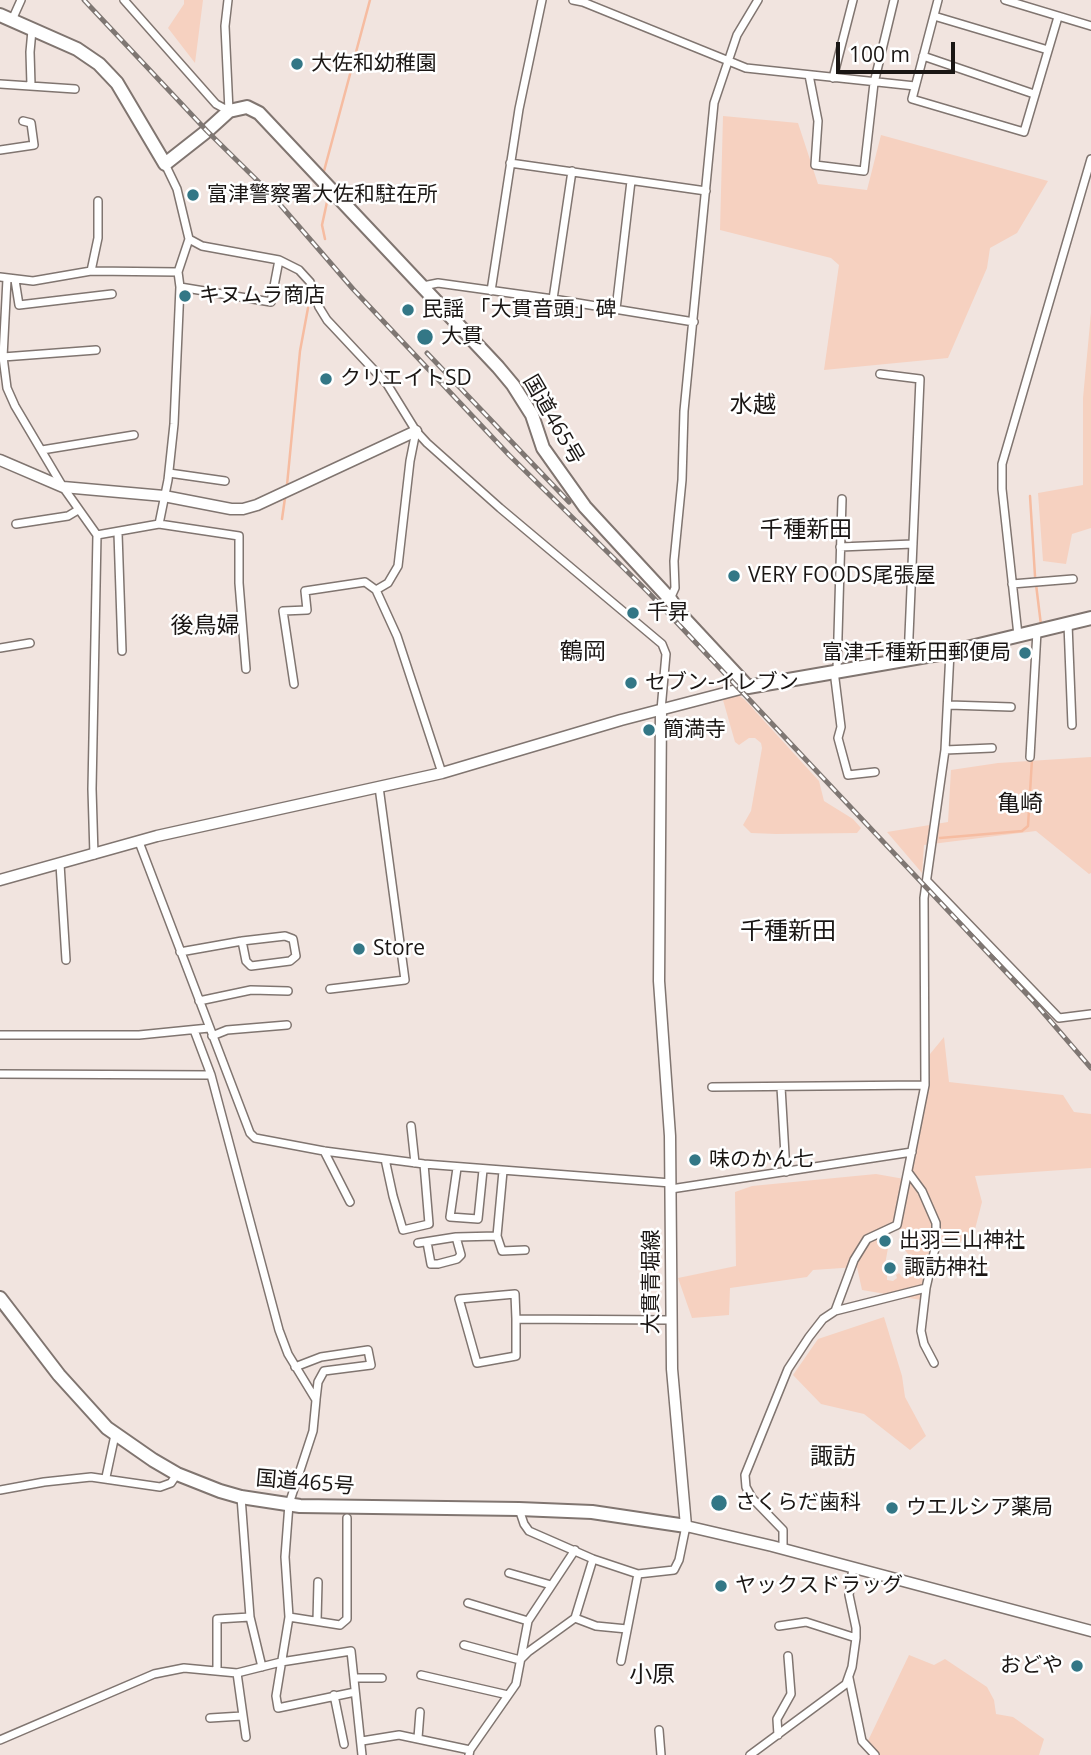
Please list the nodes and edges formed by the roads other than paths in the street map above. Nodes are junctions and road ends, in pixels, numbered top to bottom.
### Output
1 (20, 0) edge
2 (124, 0) edge
3 (228, 0) edge
4 (542, 0) edge
5 (573, 0) edge
6 (758, 0) edge
7 (853, 0) edge
8 (894, 0) edge
9 (938, 0) edge
10 (1005, 0) edge
11 (934, 16) junction
12 (1058, 17) junction
13 (6, 18) edge
14 (1091, 26) edge
15 (32, 30) junction
16 (1048, 50) junction
17 (923, 56) junction
18 (728, 62) junction
19 (809, 75) junction
20 (833, 78) junction
21 (0, 83) edge
22 (874, 83) junction
23 (31, 85) junction
24 (915, 86) junction
25 (75, 89) dead end
26 (1034, 94) junction
27 (229, 110) junction
28 (23, 121) dead end
29 (0, 150) edge
30 (1091, 159) edge
31 (510, 163) junction
32 (165, 164) junction
33 (572, 171) junction
34 (631, 181) junction
35 (706, 191) junction
36 (98, 201) dead end
37 (189, 239) junction
38 (279, 260) junction
39 (91, 271) junction
40 (178, 272) junction
41 (7, 279) edge
42 (422, 286) junction
43 (180, 287) junction
44 (491, 291) junction
45 (112, 294) dead end
46 (553, 299) junction
47 (616, 309) junction
48 (694, 322) junction
49 (96, 350) dead end
50 (3, 357) junction
51 (880, 374) dead end
52 (416, 431) junction
53 (134, 435) dead end
54 (42, 450) junction
55 (0, 460) edge
56 (169, 473) junction
57 (225, 481) dead end
58 (63, 487) junction
59 (164, 496) junction
60 (842, 499) dead end
61 (78, 510) junction
62 (16, 524) dead end
63 (159, 524) junction
64 (118, 533) junction
65 (97, 535) junction
66 (913, 544) junction
67 (840, 547) junction
68 (1073, 579) dead end
69 (1012, 584) junction
70 (376, 590) junction
71 (670, 598) junction
72 (1091, 618) edge
73 (1068, 624) junction
74 (1037, 631) junction
75 (1018, 635) junction
76 (30, 643) dead end
77 (0, 648) edge
78 (122, 651) dead end
79 (950, 652) junction
80 (908, 659) junction
81 (246, 669) dead end
82 (836, 671) junction
83 (294, 684) dead end
84 (748, 687) junction
85 (949, 705) junction
86 (1011, 707) dead end
87 (661, 710) junction
88 (1072, 724) dead end
89 (992, 748) dead end
90 (944, 750) junction
91 (1030, 757) dead end
92 (875, 772) dead end
93 (442, 773) junction
94 (379, 787) junction
95 (139, 842) junction
96 (93, 855) junction
97 (60, 864) junction
98 (0, 880) edge
99 (927, 881) junction
100 (243, 941) junction
101 (180, 952) junction
102 (66, 960) dead end
103 (330, 989) dead end
104 (288, 991) dead end
105 (199, 1001) junction
106 (1091, 1014) edge
107 (287, 1024) dead end
108 (194, 1030) junction
109 (211, 1032) junction
110 (0, 1035) edge
111 (0, 1074) edge
112 (211, 1075) junction
113 (925, 1085) junction
114 (712, 1087) dead end
115 (781, 1087) junction
116 (411, 1126) dead end
117 (324, 1151) junction
118 (912, 1152) junction
119 (385, 1158) junction
120 (415, 1163) junction
121 (424, 1164) junction
122 (457, 1168) junction
123 (484, 1170) junction
124 (503, 1171) junction
125 (786, 1172) junction
126 (908, 1172) junction
127 (671, 1186) junction
128 (350, 1202) dead end
129 (497, 1236) junction
130 (456, 1237) junction
131 (427, 1242) junction
132 (418, 1243) dead end
133 (525, 1250) dead end
134 (926, 1287) junction
135 (0, 1298) edge
136 (835, 1311) junction
137 (516, 1319) junction
138 (670, 1320) junction
139 (934, 1363) dead end
140 (295, 1367) junction
141 (316, 1400) junction
142 (115, 1435) junction
143 (177, 1474) junction
144 (106, 1477) junction
145 (0, 1490) edge
146 (241, 1497) junction
147 (289, 1504) junction
148 (519, 1509) junction
149 (347, 1518) dead end
150 (686, 1526) junction
151 (783, 1549) junction
152 (575, 1550) junction
153 (593, 1559) junction
154 (853, 1568) junction
155 (509, 1573) dead end
156 (638, 1574) junction
157 (318, 1582) dead end
158 (551, 1585) junction
159 (468, 1603) dead end
160 (250, 1617) junction
161 (289, 1617) junction
162 (575, 1618) junction
163 (317, 1621) junction
164 (527, 1621) junction
165 (779, 1626) dead end
166 (626, 1629) junction
167 (1091, 1631) edge
168 (856, 1638) junction
169 (464, 1645) dead end
170 (788, 1656) dead end
171 (520, 1660) junction
172 (621, 1661) dead end
173 (281, 1662) junction
174 (262, 1667) junction
175 (217, 1671) junction
176 (237, 1673) junction
177 (421, 1675) dead end
178 (849, 1677) junction
179 (354, 1678) junction
180 (382, 1678) dead end
181 (355, 1692) junction
182 (334, 1695) junction
183 (508, 1695) junction
184 (420, 1712) dead end
185 (242, 1716) junction
186 (210, 1718) dead end
187 (659, 1730) dead end
188 (778, 1735) junction
189 (246, 1737) dead end
190 (418, 1738) junction
191 (0, 1740) edge
192 (362, 1741) junction
193 (344, 1744) dead end
194 (469, 1753) edge
195 (362, 1755) edge
196 (661, 1755) edge
197 (750, 1755) edge
198 (875, 1755) edge

1 - 13 street
2 - 27 street
3 - 27 street
4 - 31 street
5 - 18 street
6 - 18 street
7 - 20 street
8 - 22 street
9 - 11 street
10 - 12 street
11 - 16 street
11 - 17 street
12 - 14 street
12 - 16 street
13 - 15 highway
15 - 23 street
15 - 32 highway
16 - 26 street
17 - 24 street
17 - 26 street
18 - 19 street
18 - 35 street
19 - 20 street
19 - 22 street
20 - 22 street
21 - 23 street
22 - 24 street
23 - 25 street
24 - 26 street
27 - 32 highway
27 - 42 highway, 国道465号
28 - 29 street
30 - 69 street
31 - 33 street
31 - 44 street
32 - 37 street
33 - 34 street
33 - 46 street
34 - 35 street
34 - 47 street
35 - 48 street
36 - 39 street
37 - 38 street
37 - 40 street
38 - 43 street
38 - 52 street
39 - 40 street
39 - 41 street
40 - 43 street
41 - 45 street
41 - 50 street
42 - 44 street
42 - 71 highway, 国道465号
43 - 56 street
44 - 46 street
46 - 47 street
47 - 48 street
48 - 71 street
49 - 50 street
50 - 54 street
51 - 66 street
52 - 59 main road
52 - 70 street
52 - 87 street
53 - 54 street
54 - 58 street
55 - 58 main road
56 - 57 street
56 - 59 street
58 - 59 main road
58 - 61 street
59 - 63 street
60 - 67 street
61 - 62 street
61 - 65 street
63 - 64 street
63 - 81 street
64 - 65 street
64 - 78 street
65 - 96 street
66 - 67 street
66 - 80 street
67 - 82 street
68 - 69 street
69 - 75 street
70 - 83 street
70 - 93 street
71 - 84 highway, 国道465号
72 - 73 highway
73 - 74 highway
73 - 88 street
74 - 75 highway
74 - 91 street
75 - 79 highway
76 - 77 street
79 - 80 highway
79 - 85 street
80 - 82 highway
82 - 84 highway
82 - 92 street
84 - 87 main road
85 - 86 street
85 - 90 street
87 - 93 main road
87 - 127 main road, 大貫青堀線
89 - 90 street
90 - 99 street
93 - 94 main road
94 - 95 main road
94 - 103 street
95 - 96 main road
95 - 101 street
96 - 97 main road
97 - 98 main road
97 - 102 street
99 - 106 street
99 - 113 street
100 - 100 street
100 - 101 street
101 - 105 street
104 - 105 street
105 - 109 street
107 - 109 street
108 - 109 street
108 - 110 street
108 - 112 street
109 - 117 street
111 - 112 street
112 - 140 street
113 - 115 street
113 - 118 street
114 - 115 street
115 - 125 street
116 - 120 street
117 - 119 street
117 - 128 street
118 - 125 street
118 - 126 street
119 - 120 street
119 - 121 street
120 - 121 street
121 - 122 street
122 - 123 street
122 - 123 street
123 - 124 street
124 - 127 street
124 - 129 street
125 - 127 street
126 - 134 street
126 - 136 street
127 - 138 main road, 大貫青堀線
129 - 130 street
129 - 133 street
130 - 131 street
130 - 131 street
131 - 132 street
134 - 136 street
134 - 139 street
135 - 142 highway, 国道465号
136 - 151 street
137 - 137 street
137 - 138 street
138 - 150 main road, 大貫青堀線
140 - 141 street
140 - 141 street
141 - 147 street
142 - 143 highway, 国道465号
142 - 144 street
143 - 144 street
143 - 146 highway, 国道465号
144 - 145 street
146 - 147 highway, 国道465号
146 - 160 street
147 - 148 highway, 国道465号
147 - 161 street
148 - 150 highway, 国道465号
148 - 152 street
149 - 163 street
150 - 151 main road
150 - 156 street
151 - 154 main road
152 - 153 street
152 - 158 street
153 - 156 street
153 - 162 street
154 - 167 main road
154 - 168 street
155 - 158 street
156 - 166 street
157 - 163 street
158 - 164 street
159 - 164 street
160 - 174 street
160 - 175 street
161 - 163 street
161 - 173 street
162 - 166 street
162 - 171 street
164 - 171 street
165 - 168 street
166 - 172 street
168 - 178 street
169 - 171 street
170 - 188 street
171 - 183 street
173 - 174 street
173 - 179 street
173 - 182 street
174 - 176 street
175 - 176 street
175 - 191 street
176 - 185 street
177 - 183 street
178 - 188 street
178 - 198 street
179 - 180 street
179 - 181 street
181 - 182 street
181 - 192 street
182 - 193 street
183 - 194 street
184 - 190 street
185 - 186 street
185 - 189 street
187 - 196 street
188 - 197 street
190 - 192 street
190 - 194 street
192 - 195 street

